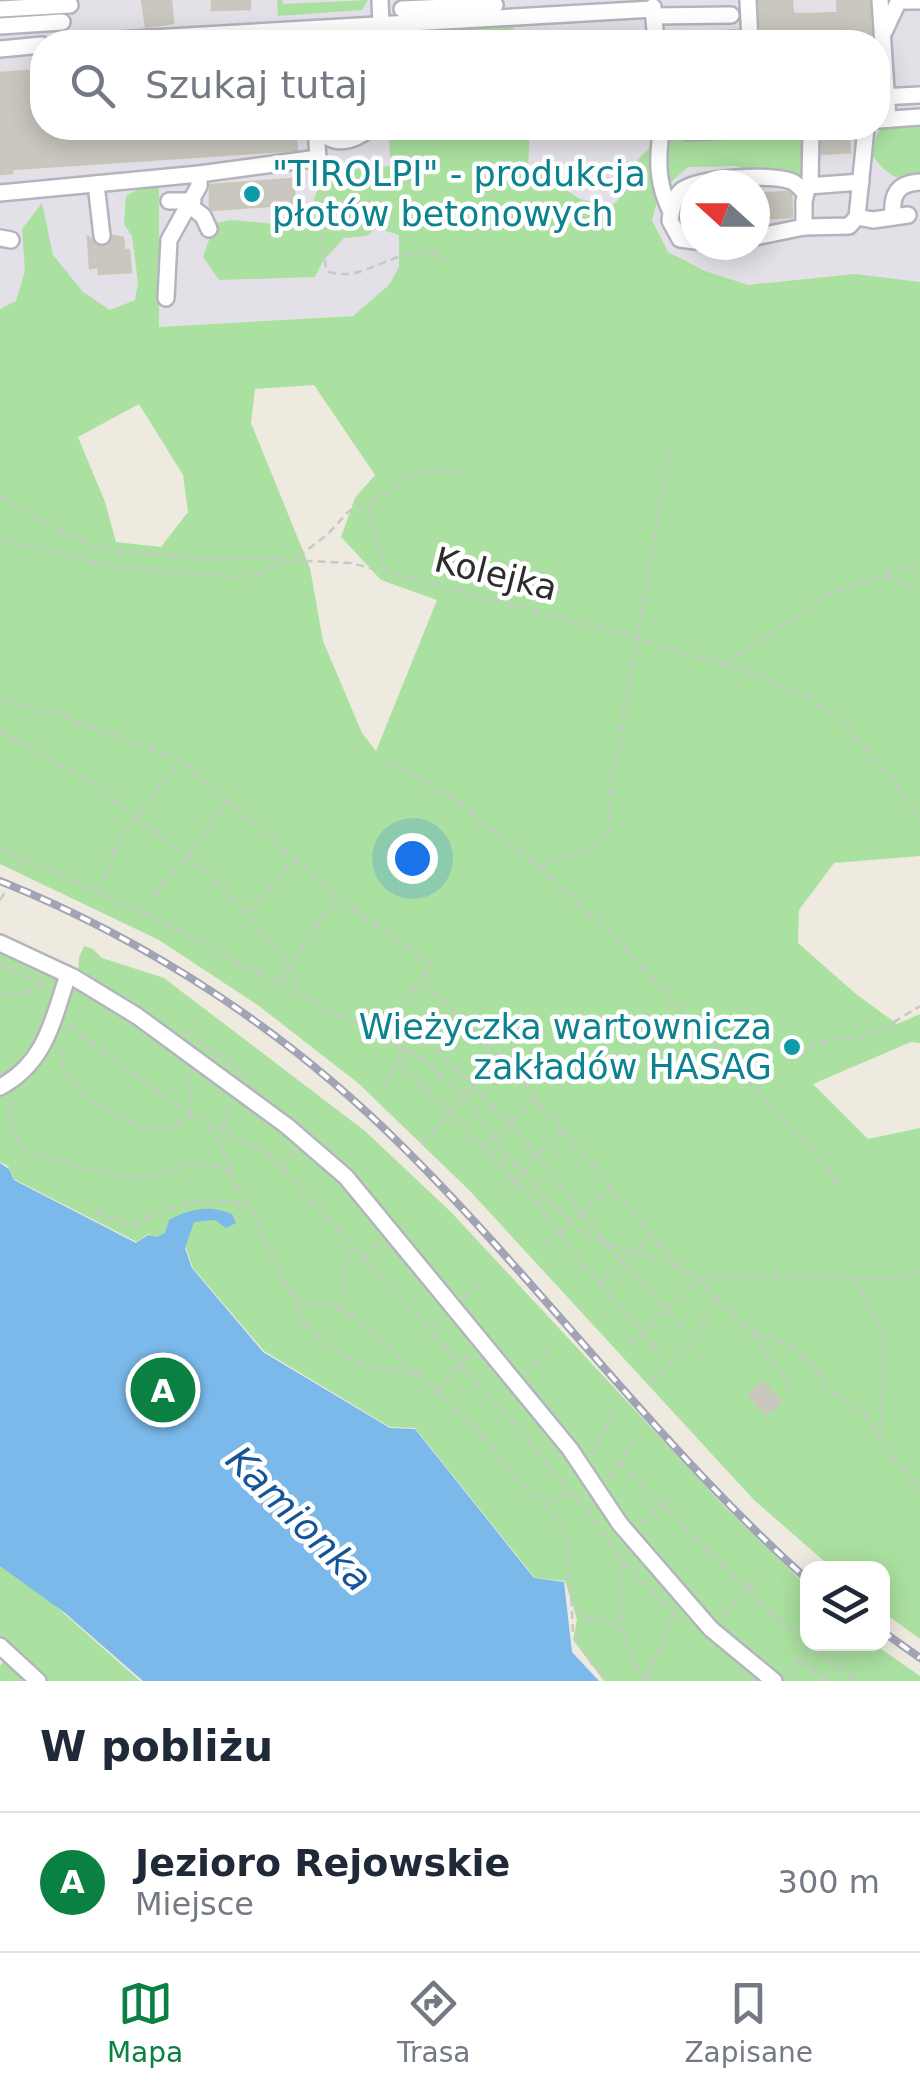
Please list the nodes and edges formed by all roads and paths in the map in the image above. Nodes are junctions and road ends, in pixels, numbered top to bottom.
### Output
1 (380, 0) edge
2 (515, 0) edge
3 (748, 0) edge
4 (880, 0) edge
5 (920, 1) edge
6 (70, 5) dead end
7 (630, 5) edge
8 (2, 6) edge
9 (496, 8) edge
10 (555, 8) edge
11 (653, 9) edge
12 (892, 9) edge
13 (402, 11) edge
14 (731, 15) dead end
15 (516, 17) junction
16 (62, 22) dead end
17 (2, 26) edge
18 (378, 30) edge
19 (379, 30) edge
20 (749, 30) edge
21 (30, 46) edge
22 (0, 49) edge
23 (920, 95) edge
24 (890, 97) edge
25 (920, 117) edge
26 (890, 119) edge
27 (317, 140) edge
28 (810, 140) edge
29 (865, 140) edge
30 (660, 141) dead end
31 (318, 158) junction
32 (19, 173) dead end
33 (199, 174) junction
34 (860, 182) junction
35 (920, 182) edge
36 (96, 184) junction
37 (808, 189) junction
38 (20, 192) junction
39 (0, 193) edge
40 (169, 202) dead end
41 (192, 203) junction
42 (671, 212) junction
43 (857, 218) junction
44 (209, 228) dead end
45 (804, 228) junction
46 (770, 234) edge
47 (102, 236) dead end
48 (680, 238) edge
49 (446, 259) dead end
50 (166, 298) dead end
51 (670, 452) dead end
52 (467, 474) dead end
53 (0, 494) edge
54 (368, 503) junction
55 (0, 540) edge
56 (284, 560) junction
57 (294, 560) junction
58 (920, 562) edge
59 (385, 572) junction
60 (880, 576) junction
61 (920, 588) edge
62 (638, 640) junction
63 (725, 664) junction
64 (0, 700) edge
65 (0, 732) edge
66 (182, 760) junction
67 (391, 761) dead end
68 (228, 800) junction
69 (136, 819) junction
70 (920, 821) edge
71 (0, 847) edge
72 (22, 855) junction
73 (187, 858) junction
74 (294, 860) junction
75 (18, 866) dead end
76 (539, 868) junction
77 (103, 880) dead end
78 (5, 892) dead end
79 (154, 896) dead end
80 (337, 896) junction
81 (0, 900) edge
82 (249, 914) junction
83 (0, 944) edge
84 (1, 964) edge
85 (289, 967) junction
86 (0, 976) edge
87 (70, 976) junction
88 (421, 980) junction
89 (279, 982) junction
90 (300, 993) junction
91 (0, 995) edge
92 (920, 1006) edge
93 (395, 1016) junction
94 (62, 1021) dead end
95 (417, 1032) junction
96 (380, 1036) junction
97 (58, 1047) dead end
98 (405, 1050) junction
99 (186, 1052) junction
100 (799, 1057) dead end
101 (500, 1058) junction
102 (398, 1062) junction
103 (383, 1087) dead end
104 (474, 1087) junction
105 (235, 1088) junction
106 (5, 1094) edge
107 (465, 1097) junction
108 (538, 1099) junction
109 (450, 1114) junction
110 (190, 1115) junction
111 (510, 1124) junction
112 (208, 1125) junction
113 (564, 1130) junction
114 (223, 1132) junction
115 (299, 1138) junction
116 (493, 1140) junction
117 (422, 1144) dead end
118 (484, 1148) junction
119 (538, 1156) junction
120 (283, 1169) junction
121 (522, 1169) junction
122 (231, 1172) junction
123 (514, 1179) junction
124 (611, 1187) junction
125 (840, 1187) dead end
126 (503, 1192) dead end
127 (248, 1204) junction
128 (95, 1212) dead end
129 (582, 1213) junction
130 (570, 1222) junction
131 (558, 1230) junction
132 (389, 1231) junction
133 (652, 1235) junction
134 (349, 1242) junction
135 (546, 1242) dead end
136 (606, 1243) junction
137 (634, 1251) junction
138 (364, 1258) junction
139 (623, 1262) junction
140 (683, 1271) junction
141 (920, 1272) edge
142 (853, 1278) junction
143 (698, 1280) junction
144 (600, 1283) junction
145 (717, 1297) junction
146 (296, 1299) junction
147 (340, 1308) junction
148 (666, 1310) junction
149 (684, 1329) dead end
150 (749, 1330) junction
151 (642, 1332) junction
152 (480, 1343) junction
153 (629, 1344) dead end
154 (552, 1350) dead end
155 (662, 1356) dead end
156 (460, 1365) junction
157 (417, 1375) junction
158 (512, 1383) junction
159 (650, 1384) dead end
160 (792, 1387) dead end
161 (436, 1392) junction
162 (492, 1400) junction
163 (619, 1410) dead end
164 (880, 1436) junction
165 (634, 1443) dead end
166 (619, 1463) junction
167 (585, 1473) junction
168 (920, 1489) edge
169 (596, 1490) junction
170 (570, 1491) junction
171 (674, 1496) dead end
172 (546, 1504) junction
173 (661, 1507) junction
174 (629, 1535) junction
175 (620, 1559) junction
176 (759, 1576) dead end
177 (746, 1590) junction
178 (574, 1608) junction
179 (674, 1612) junction
180 (621, 1623) junction
181 (687, 1624) dead end
182 (712, 1629) junction
183 (800, 1635) edge
184 (0, 1646) edge
185 (807, 1651) edge
186 (820, 1651) edge
187 (800, 1660) junction
188 (737, 1670) dead end
189 (647, 1680) edge
190 (38, 1681) edge
191 (609, 1681) edge
192 (749, 1681) edge
193 (774, 1681) edge
194 (783, 1681) edge
195 (828, 1681) edge
196 (858, 1681) edge

1 - 18 street
2 - 15 street
3 - 20 street
4 - 12 street
5 - 12 street
6 - 8 street
7 - 10 street
7 - 11 street
8 - 17 street
9 - 13 street
9 - 15 street
10 - 15 street
11 - 14 street
13 - 19 street
16 - 17 street
21 - 22 street
23 - 24 street
25 - 26 street
27 - 31 street
28 - 37 street
29 - 34 street
30 - 42 street
31 - 33 street
31 - 49 path
32 - 38 street
33 - 36 street
33 - 41 street
34 - 37 street
34 - 43 street
35 - 43 street
36 - 38 street
36 - 47 street
37 - 42 street
37 - 45 street
38 - 39 street
40 - 41 street
41 - 44 street
41 - 50 street
42 - 48 street
43 - 45 street
45 - 46 street
51 - 62 path
52 - 54 path
53 - 56 path
54 - 57 path
54 - 59 path
55 - 56 path, Kolejka
56 - 57 path, Kolejka
57 - 59 path, Kolejka
58 - 60 path
59 - 62 path, Kolejka
60 - 61 path
60 - 63 path
62 - 63 path, Kolejka
62 - 76 path
63 - 70 path, Kolejka
64 - 66 path
65 - 69 path
66 - 68 path
66 - 69 path
67 - 76 path
68 - 73 path
68 - 74 path
69 - 73 path
69 - 77 path
71 - 72 path
72 - 75 path
72 - 89 path
73 - 79 path
73 - 82 path
74 - 80 path
74 - 82 path
76 - 125 path
78 - 81 path
80 - 85 path
80 - 88 path
82 - 85 path
83 - 87 street
84 - 86 path
84 - 91 path
85 - 89 path
85 - 90 path
87 - 99 street
87 - 106 street
88 - 93 path
88 - 101 path
89 - 90 path
90 - 96 path
92 - 100 path
93 - 95 path
93 - 96 path
94 - 110 path
95 - 98 path
95 - 104 path
96 - 98 path
97 - 110 path
98 - 102 path
98 - 107 path
99 - 105 street
99 - 110 path
101 - 104 path
101 - 108 path
102 - 103 path
102 - 109 path
104 - 107 path
104 - 111 path
105 - 114 path
105 - 115 street
106 - 122 path
107 - 109 path
107 - 116 path
108 - 111 path
108 - 113 path
109 - 117 path
109 - 118 path
110 - 112 path
111 - 116 path
111 - 119 path
112 - 114 path
112 - 122 path
113 - 119 path
113 - 124 path
114 - 120 path
115 - 120 path
115 - 132 street
116 - 118 path
116 - 121 path
118 - 123 path
119 - 121 path
119 - 129 path
120 - 134 path
121 - 123 path
121 - 130 path
122 - 127 path
123 - 126 path
123 - 131 path
124 - 129 path
124 - 133 path
127 - 128 path
127 - 146 path
129 - 130 path
129 - 136 path
130 - 131 path
130 - 136 path
131 - 135 path
131 - 144 path
132 - 138 path
132 - 152 street
133 - 137 path
133 - 140 path
134 - 138 path
134 - 147 path
136 - 137 path
136 - 139 path
137 - 139 path
137 - 140 path
138 - 156 path
139 - 144 path
139 - 148 path
140 - 143 path
141 - 142 path
142 - 143 path
142 - 164 path
143 - 145 path
143 - 148 path
144 - 151 path
145 - 150 path
145 - 159 path
146 - 147 path
146 - 157 path
147 - 157 path
148 - 149 path
148 - 151 path
150 - 160 path
150 - 164 path
151 - 153 path
151 - 155 path
152 - 156 path
152 - 158 street
154 - 158 path
156 - 161 path
156 - 162 path
157 - 161 path
158 - 162 path
158 - 167 street
161 - 172 path
162 - 170 path
163 - 167 path
164 - 168 path
165 - 166 path
166 - 169 path
166 - 173 path
167 - 169 street
169 - 174 street
170 - 172 path
170 - 175 path
171 - 173 path
172 - 178 path
173 - 174 path
173 - 177 path
174 - 182 street
175 - 179 path
175 - 180 path
176 - 177 path
177 - 182 path
177 - 183 path
178 - 180 path
178 - 191 path
179 - 181 path
179 - 189 path
180 - 189 path
182 - 193 street
184 - 190 street
185 - 187 path
186 - 196 path
187 - 194 path
187 - 195 path
188 - 192 path

